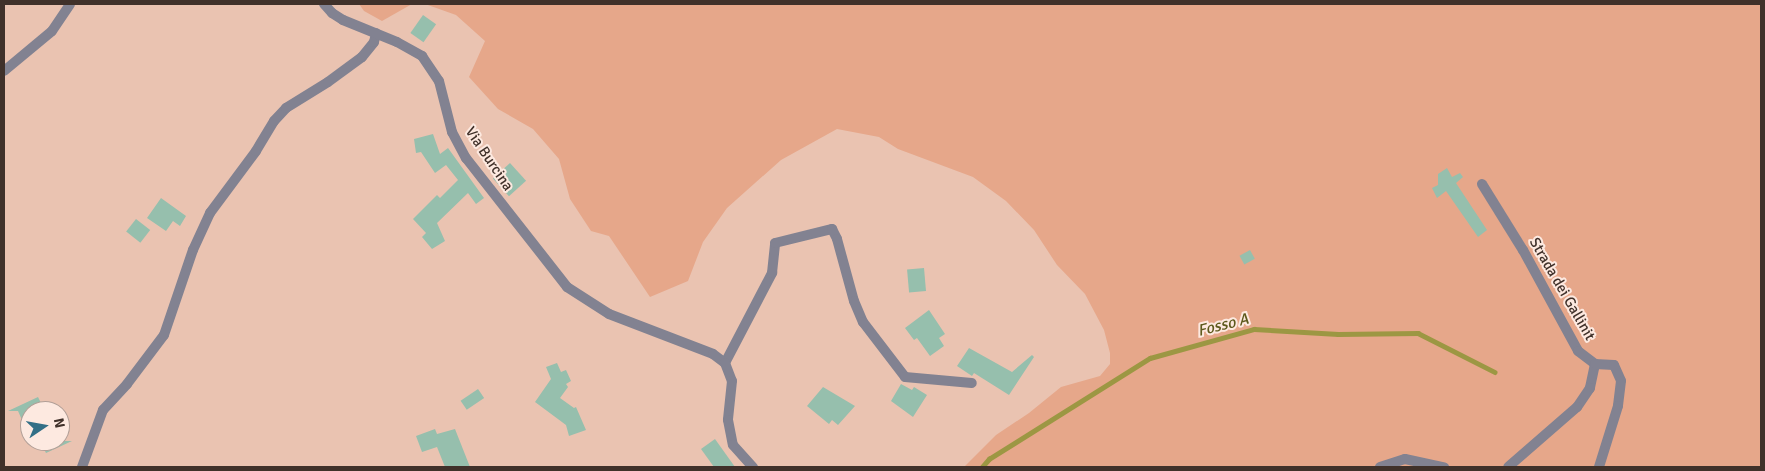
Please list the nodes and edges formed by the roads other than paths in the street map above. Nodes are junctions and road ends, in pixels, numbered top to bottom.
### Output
1 (70, 4) edge
2 (324, 4) edge
3 (376, 33) junction
4 (4, 71) edge
5 (1482, 184) dead end
6 (725, 363) junction
7 (1595, 364) junction
8 (972, 384) dead end
9 (82, 467) edge
10 (753, 467) edge
11 (1380, 467) edge
12 (1444, 467) edge
13 (1508, 467) edge
14 (1599, 467) edge

1 - 4 street
2 - 3 street, Via Burcina
3 - 6 street, Via Burcina
3 - 9 street
5 - 7 street, Strada dei Gallinit
6 - 8 street
6 - 10 street
7 - 13 street
7 - 14 street
11 - 12 street

